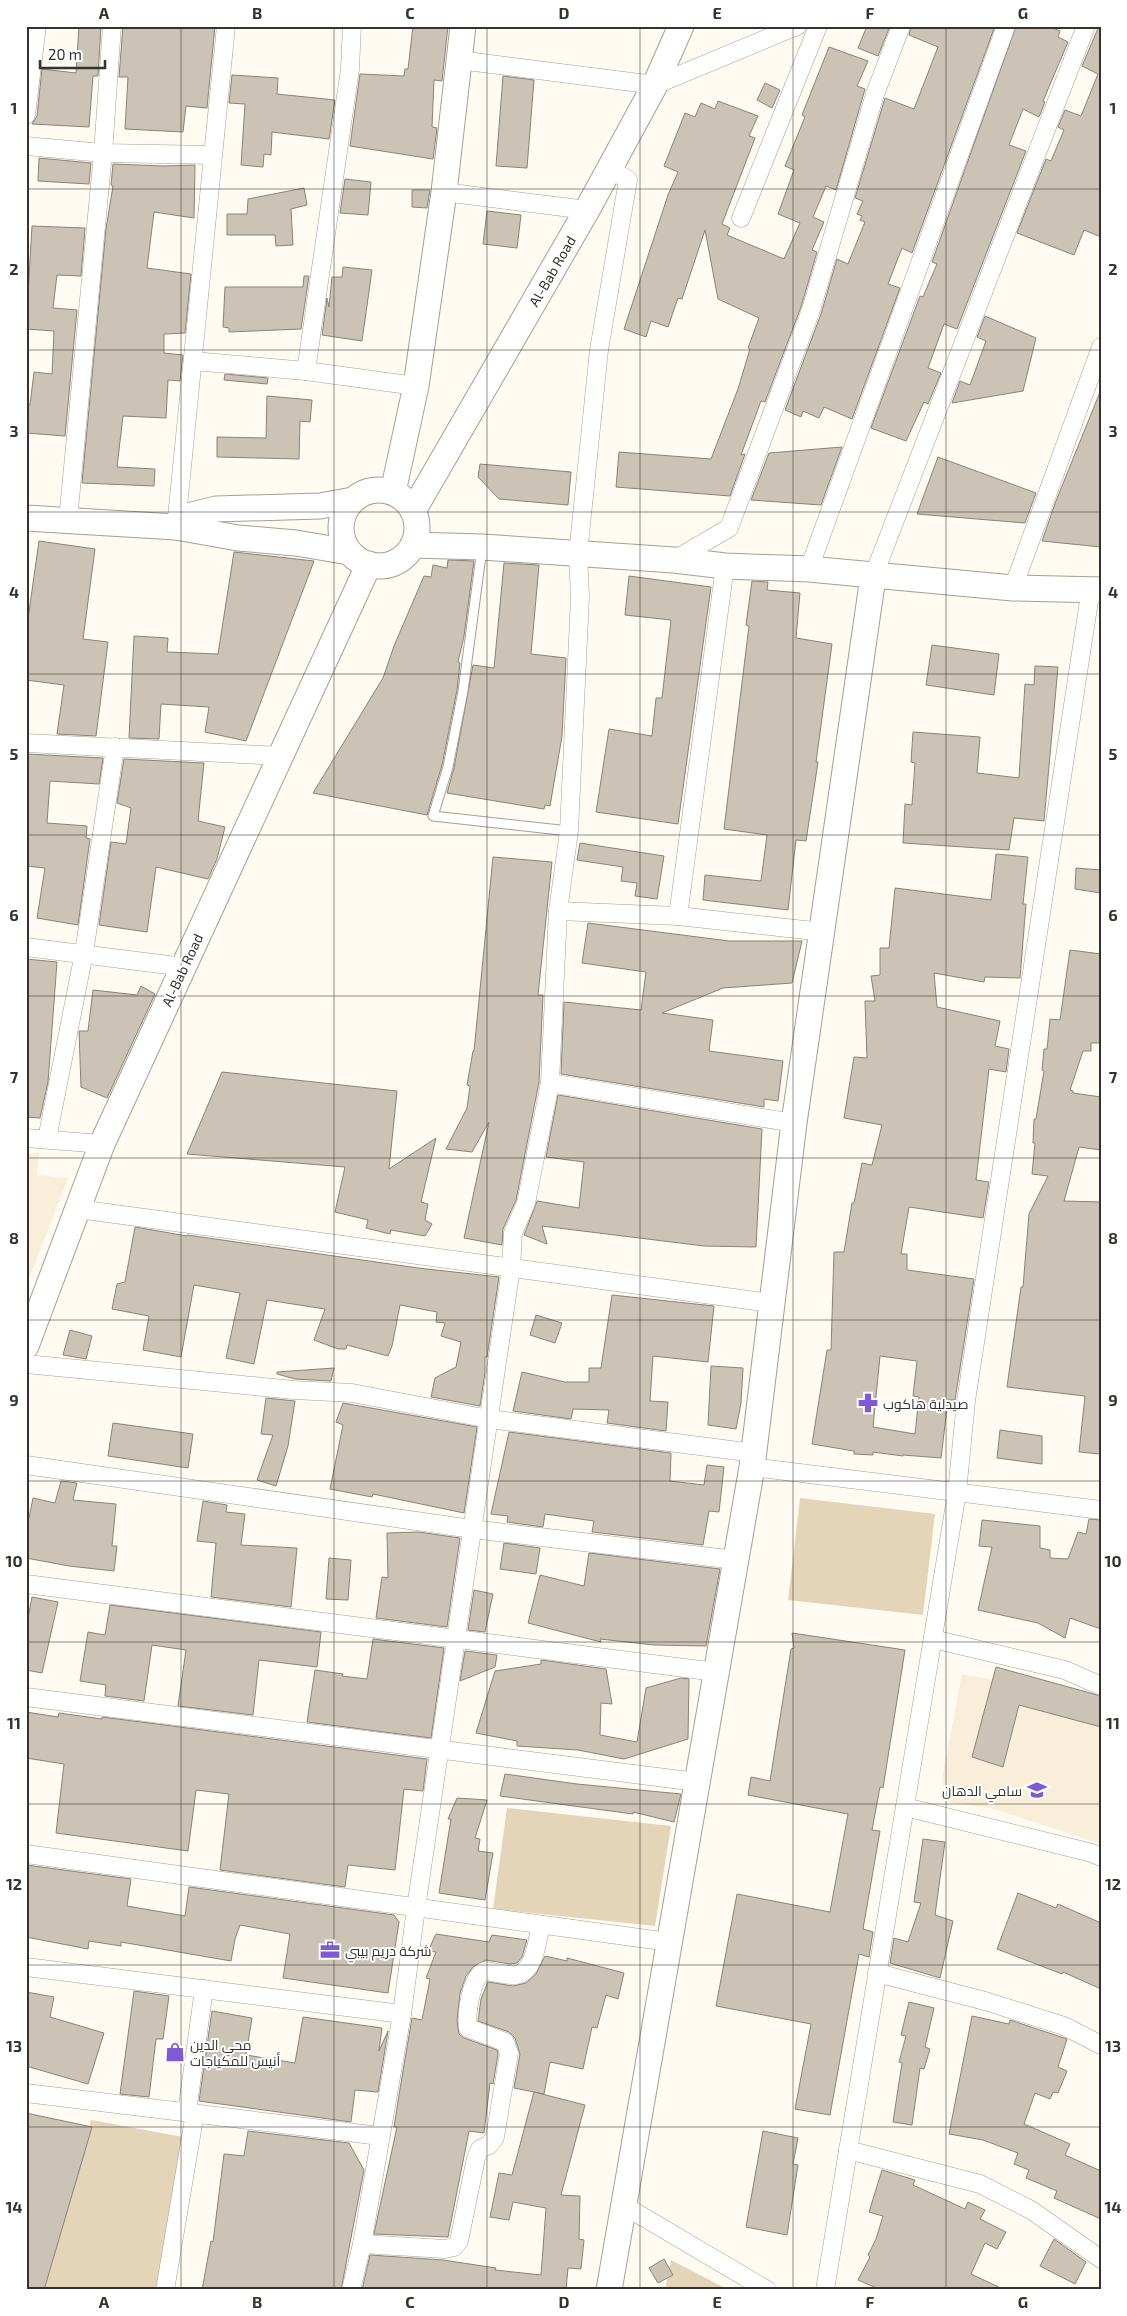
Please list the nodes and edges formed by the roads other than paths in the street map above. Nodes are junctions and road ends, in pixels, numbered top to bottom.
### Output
1 (37, 26) edge
2 (112, 26) edge
3 (226, 26) edge
4 (352, 26) edge
5 (463, 26) edge
6 (681, 26) edge
7 (797, 26) edge
8 (818, 26) edge
9 (901, 26) edge
10 (1006, 26) edge
11 (1086, 26) edge
12 (459, 60) junction
13 (655, 85) junction
14 (26, 115) edge
15 (26, 146) edge
16 (103, 153) junction
17 (213, 155) junction
18 (610, 169) junction
19 (444, 192) junction
20 (587, 210) junction
21 (741, 218) dead end
22 (1101, 347) edge
23 (193, 360) junction
24 (306, 371) junction
25 (416, 386) junction
26 (393, 492) junction
27 (353, 500) junction
28 (413, 511) junction
29 (26, 518) edge
30 (68, 520) junction
31 (176, 527) junction
32 (413, 545) junction
33 (482, 547) junction
34 (578, 554) junction
35 (359, 558) junction
36 (674, 560) junction
37 (725, 566) junction
38 (808, 569) junction
39 (873, 577) junction
40 (1013, 588) junction
41 (1096, 589) edge
42 (26, 742) edge
43 (115, 747) junction
44 (281, 756) junction
45 (569, 831) junction
46 (558, 911) junction
47 (678, 916) junction
48 (822, 932) junction
49 (26, 946) edge
50 (84, 953) junction
51 (184, 967) junction
52 (550, 1084) junction
53 (794, 1123) junction
54 (26, 1138) edge
55 (47, 1139) junction
56 (102, 1144) junction
57 (78, 1209) junction
58 (511, 1268) junction
59 (771, 1303) junction
60 (26, 1346) edge
61 (26, 1364) edge
62 (489, 1419) junction
63 (753, 1460) junction
64 (26, 1466) edge
65 (958, 1492) junction
66 (1101, 1510) edge
67 (472, 1529) junction
68 (736, 1560) junction
69 (26, 1584) edge
70 (456, 1640) junction
71 (933, 1640) junction
72 (716, 1672) junction
73 (1101, 1686) edge
74 (26, 1697) edge
75 (439, 1748) junction
76 (697, 1782) junction
77 (905, 1806) junction
78 (26, 1854) edge
79 (1101, 1857) edge
80 (416, 1908) junction
81 (541, 1925) junction
82 (669, 1942) junction
83 (26, 1967) edge
84 (877, 1973) junction
85 (204, 1989) junction
86 (402, 2014) junction
87 (1101, 2045) edge
88 (26, 2093) edge
89 (191, 2113) junction
90 (380, 2136) junction
91 (848, 2150) junction
92 (623, 2205) junction
93 (362, 2244) junction
94 (1101, 2259) edge
95 (165, 2290) edge
96 (351, 2290) edge
97 (609, 2290) edge
98 (767, 2290) edge
99 (825, 2290) edge

1 - 14 street
2 - 16 street
3 - 17 street
4 - 24 street
5 - 12 main road
6 - 13 main road, Al-Bab Road
7 - 13 street
8 - 21 street
9 - 36 street
10 - 38 street
11 - 39 street
12 - 13 street
12 - 19 main road
13 - 18 main road, Al-Bab Road
15 - 16 street
16 - 17 street
16 - 30 street
17 - 23 street
18 - 20 main road, Al-Bab Road
18 - 34 street
19 - 20 street
19 - 25 main road
20 - 28 main road, Al-Bab Road
22 - 40 street
23 - 24 street
23 - 31 street
24 - 25 street
25 - 26 main road
26 - 27 main road
26 - 28 main road
27 - 31 main road
27 - 35 main road
28 - 32 main road
29 - 30 main road
30 - 31 main road
31 - 35 main road
32 - 33 main road
32 - 35 main road
33 - 34 main road
33 - 45 lane
34 - 36 main road
34 - 45 street
35 - 44 main road, Al-Bab Road
36 - 37 main road
37 - 38 main road
37 - 47 street
38 - 39 main road
39 - 40 main road
39 - 48 main road
40 - 41 main road
41 - 65 street
42 - 43 street
43 - 44 street
43 - 50 street
44 - 51 main road, Al-Bab Road
45 - 46 street
46 - 47 street
46 - 52 street
47 - 48 street
48 - 53 main road
49 - 50 street
50 - 51 street
50 - 55 street
51 - 56 main road, Al-Bab Road
52 - 53 street
52 - 58 street
53 - 59 main road
54 - 55 street
55 - 56 street
56 - 57 main road, Al-Bab Road
57 - 58 street
57 - 60 main road, Al-Bab Road
58 - 59 street
58 - 62 street
59 - 63 main road
61 - 62 street
62 - 63 street
62 - 67 street
63 - 65 street
63 - 68 main road
64 - 67 street
65 - 66 street
65 - 71 street
67 - 68 street
67 - 70 street
68 - 72 main road
69 - 70 street
70 - 72 street
70 - 75 street
71 - 73 street
71 - 77 street
72 - 76 main road
74 - 75 street
75 - 76 street
75 - 80 street
76 - 82 main road
77 - 79 street
77 - 84 street
78 - 80 street
80 - 81 street
80 - 86 street
81 - 82 street
81 - 93 street
82 - 92 main road
83 - 85 street
84 - 87 street
84 - 91 street
85 - 86 street
85 - 89 street
86 - 90 street
88 - 89 street
89 - 90 street
89 - 95 street
90 - 93 street
91 - 94 street
91 - 99 street
92 - 97 main road
92 - 98 street
93 - 96 street

